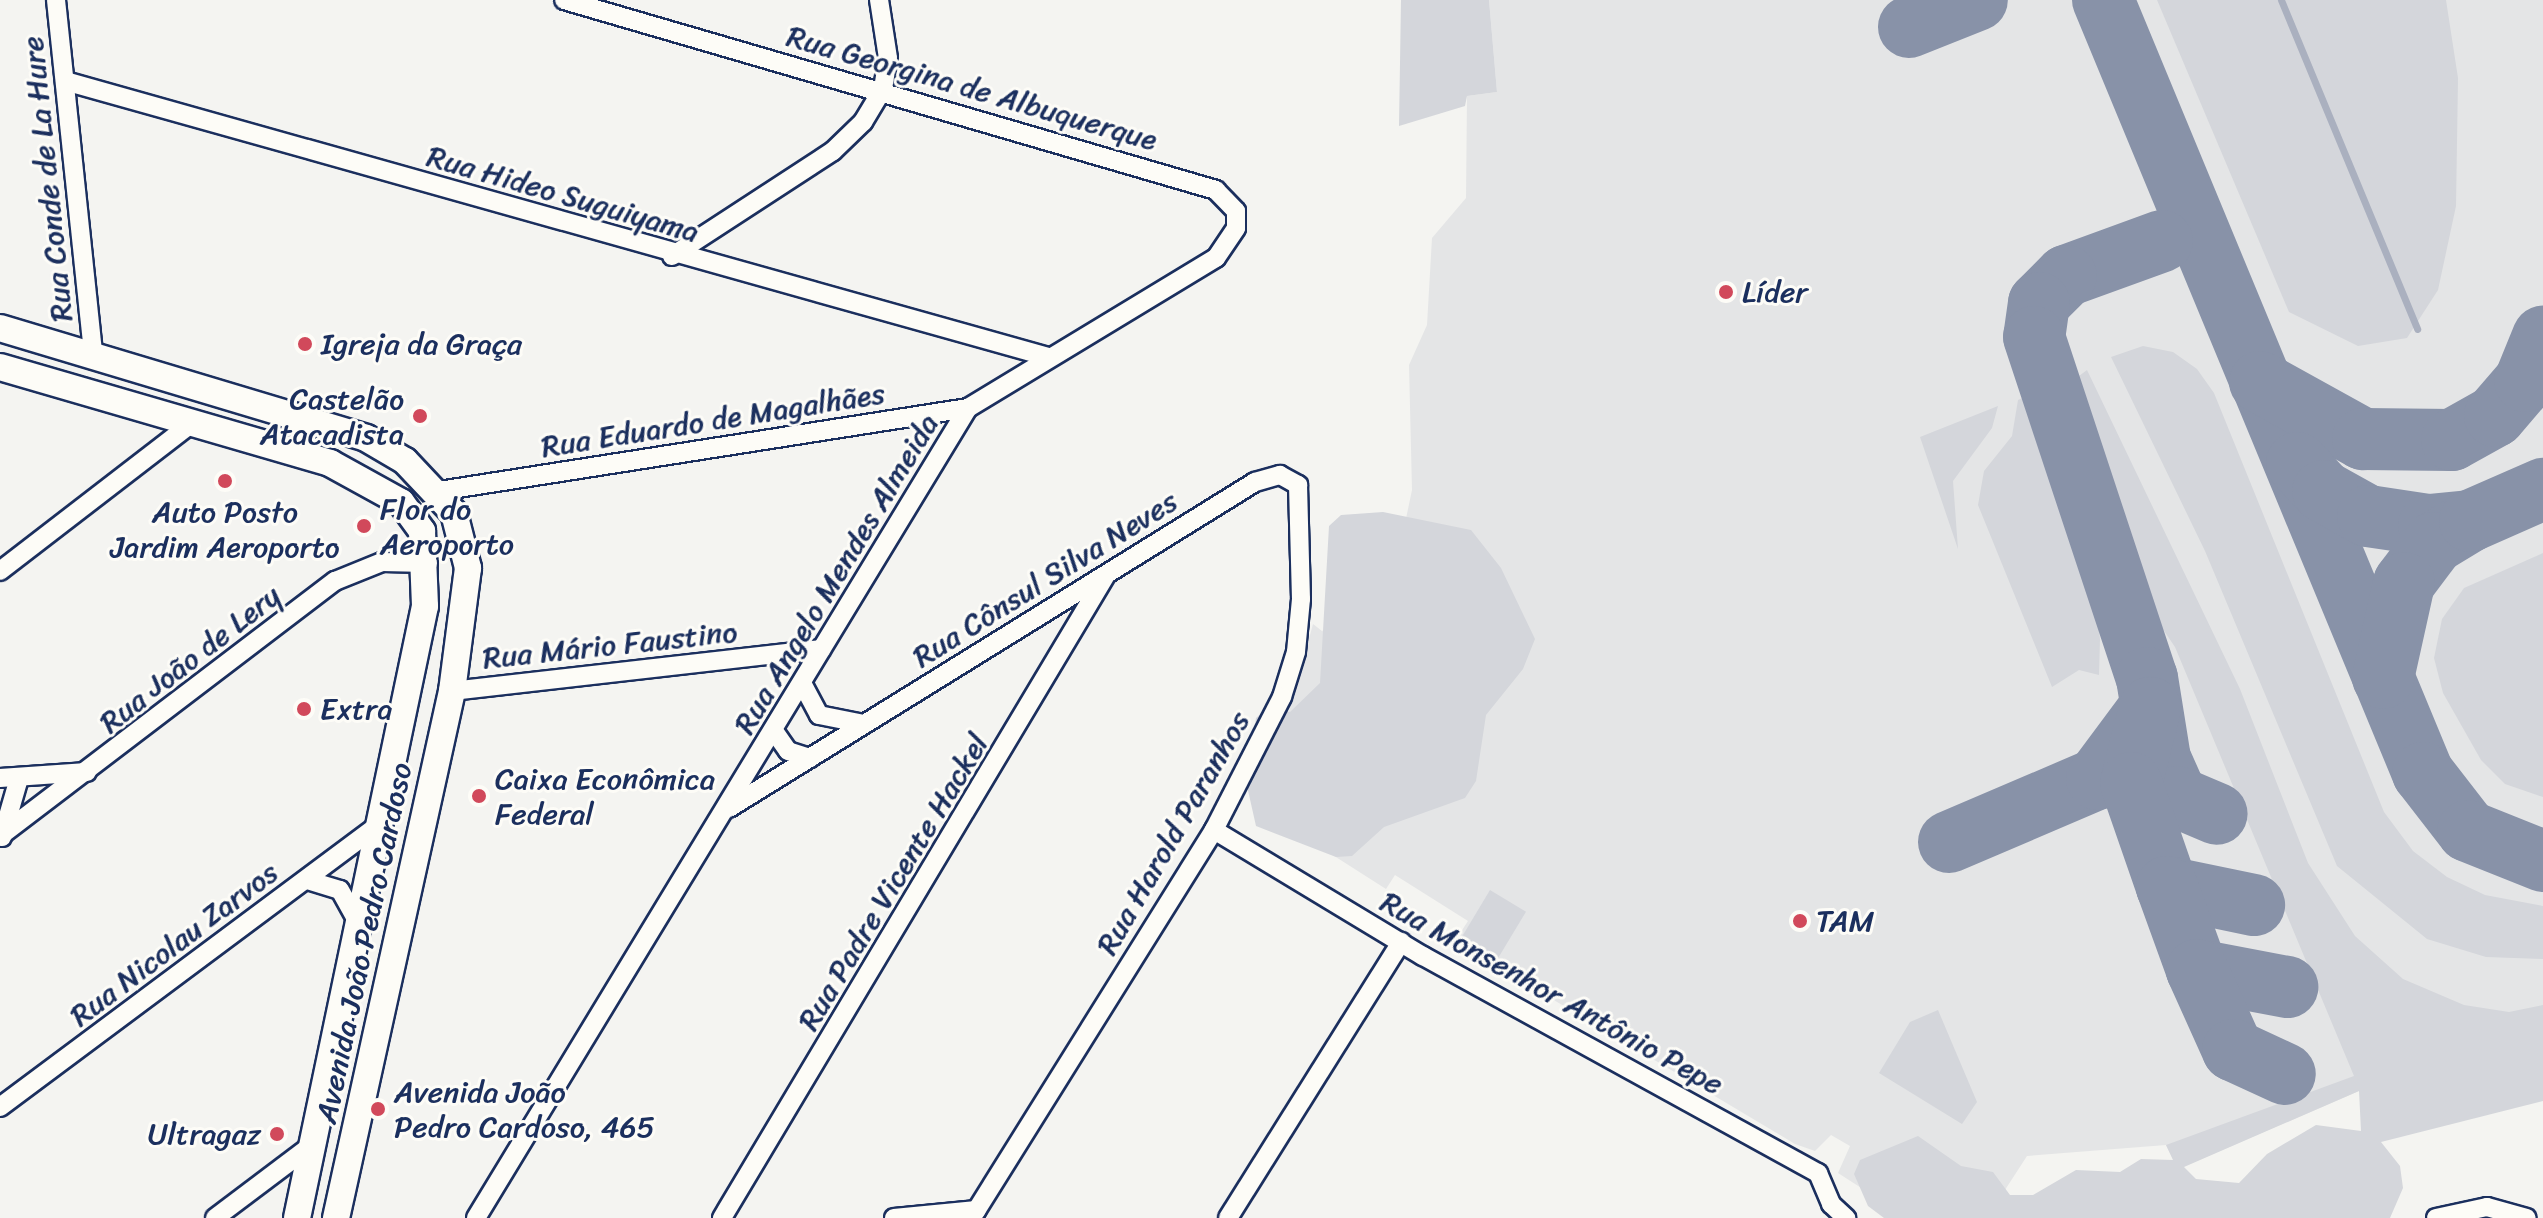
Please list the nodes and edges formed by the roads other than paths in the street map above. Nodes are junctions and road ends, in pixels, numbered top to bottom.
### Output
1 (56, 0) edge
2 (564, 0) edge
3 (879, 0) edge
4 (65, 81) junction
5 (883, 89) junction
6 (1233, 239) joint
7 (672, 256) junction
8 (0, 328) edge
9 (93, 353) junction
10 (1048, 357) junction
11 (0, 367) edge
12 (968, 408) junction
13 (191, 424) junction
14 (1255, 482) joint
15 (439, 491) junction
16 (428, 563) junction
17 (0, 571) edge
18 (1107, 572) junction
19 (822, 649) junction
20 (802, 683) junction
21 (452, 691) junction
22 (864, 724) junction
23 (774, 731) junction
24 (810, 758) junction
25 (90, 772) junction
26 (0, 778) edge
27 (19, 778) junction
28 (729, 808) junction
29 (380, 824) junction
30 (1214, 830) junction
31 (1, 838) edge
32 (307, 880) junction
33 (359, 926) junction
34 (1401, 942) junction
35 (0, 1107) edge
36 (312, 1145) junction
37 (974, 1214) edge
38 (215, 1218) edge
39 (297, 1218) edge
40 (336, 1218) edge
41 (476, 1218) edge
42 (722, 1218) edge
43 (894, 1218) edge
44 (1228, 1218) edge
45 (1846, 1218) edge
46 (2436, 1218) edge
47 (2527, 1218) edge

1 - 4 street, Rua Conde de La Hure
2 - 5 street, Rua Georgina de Albuquerque
3 - 5 street
4 - 7 street, Rua Hideo Suguiyama
4 - 9 street, Rua Conde de La Hure
5 - 6 street, Rua Georgina de Albuquerque
5 - 7 street
6 - 10 street, Rua Eduardo de Magalhães
7 - 10 street, Rua Hideo Suguiyama
8 - 9 main road, Avenida João Pedro Cardoso
9 - 15 main road, Avenida João Pedro Cardoso
10 - 12 street, Rua Eduardo de Magalhães
11 - 13 main road, Avenida João Pedro Cardoso
12 - 15 street, Rua Eduardo de Magalhães
12 - 19 street, Rua Angelo Mendes Almeida
13 - 16 main road, Avenida João Pedro Cardoso
13 - 17 street
14 - 18 street, Rua Cônsul Silva Neves
14 - 30 street, Rua Harold Paranhos
15 - 21 main road, Avenida João Pedro Cardoso
16 - 25 street, Rua João de Lery
16 - 29 main road, Avenida João Pedro Cardoso
18 - 22 street, Rua Cônsul Silva Neves
18 - 42 street, Rua Padre Vicente Hackel
19 - 20 street, Rua Angelo Mendes Almeida
19 - 21 street, Rua Mário Faustino
20 - 22 street
20 - 23 street, Rua Angelo Mendes Almeida
21 - 40 main road, Avenida João Pedro Cardoso
22 - 24 street, Rua Cônsul Silva Neves
23 - 24 street
23 - 28 street, Rua Angelo Mendes Almeida
24 - 28 street, Rua Cônsul Silva Neves
25 - 27 street
25 - 31 street, Rua João de Lery
26 - 27 street
27 - 31 street
28 - 41 street, Rua Angelo Mendes Almeida
29 - 32 street, Rua Nicolau Zarvos
29 - 33 main road, Avenida João Pedro Cardoso
30 - 34 street, Rua Monsenhor Antônio Pepe
30 - 37 street, Rua Harold Paranhos
32 - 33 street
32 - 35 street, Rua Nicolau Zarvos
33 - 36 main road, Avenida João Pedro Cardoso
34 - 44 street
34 - 45 street, Rua Monsenhor Antônio Pepe
36 - 38 street
36 - 39 main road, Avenida João Pedro Cardoso
37 - 43 street
46 - 47 street

